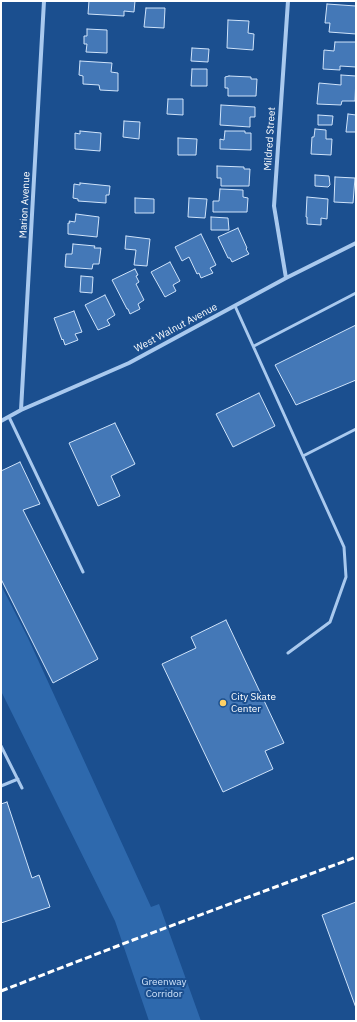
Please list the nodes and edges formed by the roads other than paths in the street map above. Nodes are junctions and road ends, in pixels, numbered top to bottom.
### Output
1 (44, 1) edge
2 (288, 1) edge
3 (356, 243) edge
4 (286, 278) junction
5 (356, 294) edge
6 (235, 306) junction
7 (254, 346) junction
8 (21, 410) junction
9 (9, 416) junction
10 (1, 421) edge
11 (356, 430) edge
12 (303, 456) junction
13 (83, 572) dead end
14 (288, 653) dead end
15 (1, 746) edge
16 (18, 779) junction
17 (1, 786) edge
18 (22, 788) dead end

1 - 8 street, Marion Avenue
2 - 4 street, Mildred Street
3 - 4 street, West Walnut Avenue
4 - 6 street, West Walnut Avenue
5 - 7 lane
6 - 7 lane
6 - 8 street, West Walnut Avenue
7 - 12 lane
8 - 9 street, West Walnut Avenue
9 - 10 street, West Walnut Avenue
9 - 13 lane
11 - 12 lane
12 - 14 lane
15 - 16 lane
16 - 17 lane
16 - 18 lane

